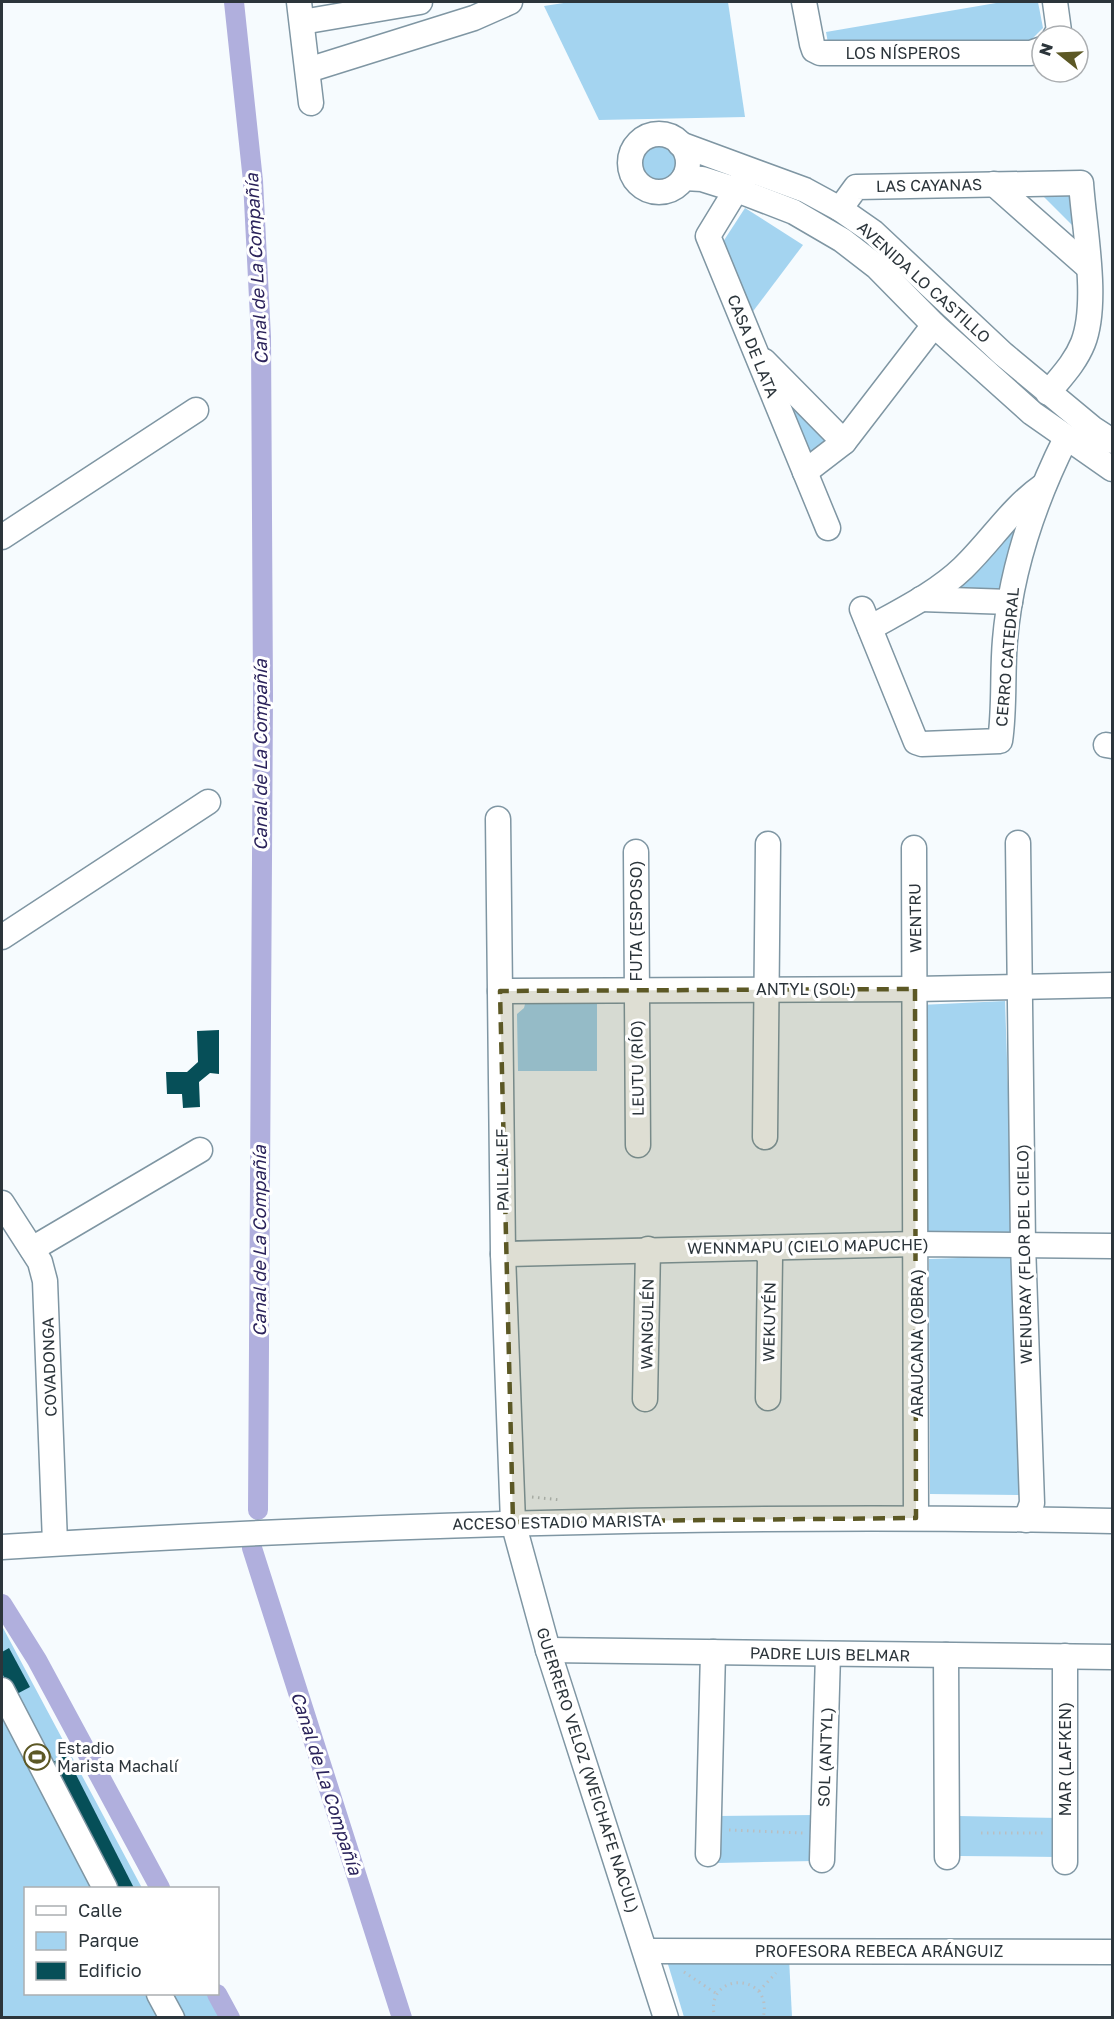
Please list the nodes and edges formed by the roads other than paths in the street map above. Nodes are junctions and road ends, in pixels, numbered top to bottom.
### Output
1 (420, 2) edge
2 (510, 2) edge
3 (804, 2) edge
4 (1055, 2) edge
5 (300, 12) edge
6 (1058, 24) edge
7 (1030, 53) edge
8 (308, 70) junction
9 (311, 103) dead end
10 (680, 144) junction
11 (684, 178) junction
12 (743, 180) junction
13 (994, 184) junction
14 (840, 209) junction
15 (1088, 267) junction
16 (933, 324) junction
17 (756, 353) junction
18 (1048, 393) junction
19 (196, 410) dead end
20 (1066, 438) junction
21 (1113, 441) edge
22 (844, 442) junction
23 (1113, 469) edge
24 (805, 472) junction
25 (1044, 485) junction
26 (828, 528) dead end
27 (2, 537) edge
28 (921, 599) junction
29 (1010, 602) junction
30 (208, 802) dead end
31 (498, 819) dead end
32 (1018, 843) dead end
33 (768, 844) dead end
34 (914, 848) dead end
35 (636, 852) dead end
36 (2, 937) edge
37 (1113, 985) edge
38 (1019, 988) junction
39 (766, 989) junction
40 (915, 989) junction
41 (636, 990) junction
42 (500, 991) junction
43 (765, 1137) dead end
44 (638, 1145) dead end
45 (200, 1150) dead end
46 (2, 1203) edge
47 (916, 1244) junction
48 (1023, 1244) junction
49 (1113, 1246) edge
50 (764, 1248) junction
51 (648, 1249) junction
52 (32, 1250) junction
53 (503, 1254) junction
54 (645, 1398) dead end
55 (768, 1398) dead end
56 (916, 1518) junction
57 (1026, 1520) junction
58 (1113, 1521) edge
59 (513, 1522) junction
60 (55, 1543) junction
61 (2, 1547) edge
62 (548, 1650) junction
63 (712, 1652) junction
64 (828, 1654) junction
65 (946, 1656) junction
66 (1065, 1656) junction
67 (1113, 1657) edge
68 (2, 1690) edge
69 (708, 1854) dead end
70 (947, 1857) dead end
71 (822, 1860) dead end
72 (1065, 1862) dead end
73 (104, 1887) edge
74 (646, 1951) junction
75 (1113, 1952) edge
76 (160, 1995) edge
77 (172, 2018) edge
78 (666, 2018) edge

1 - 5 street
2 - 8 street
3 - 7 street, LOS NÍSPEROS
4 - 6 street
5 - 8 street
8 - 9 street
10 - 11 street
10 - 11 street, AVENIDA LO CASTILLO
10 - 12 street, AVENIDA LO CASTILLO
11 - 12 street, AVENIDA LO CASTILLO
12 - 14 street, AVENIDA LO CASTILLO
12 - 16 street, AVENIDA LO CASTILLO
12 - 17 street, CASA DE LATA
13 - 14 street, LAS CAYANAS
13 - 15 street, LAS CAYANAS
13 - 15 street, LAS CAYANAS
14 - 18 street, AVENIDA LO CASTILLO
15 - 18 street, LAS CAYANAS
16 - 20 street, AVENIDA LO CASTILLO
16 - 22 street
17 - 22 street
17 - 24 street, CASA DE LATA
18 - 21 street, AVENIDA LO CASTILLO
19 - 27 street
20 - 23 street, AVENIDA LO CASTILLO
20 - 25 street, CERRO CATEDRAL
22 - 24 street
24 - 26 street, CASA DE LATA
25 - 28 street
25 - 29 street, CERRO CATEDRAL
28 - 29 street
28 - 29 street, CERRO CATEDRAL
30 - 36 street
31 - 42 street, PAILLALEF
32 - 38 street, WENURAY (FLOR DEL CIELO)
33 - 39 street
34 - 40 street, WENTRU
35 - 41 street, FUTA (ESPOSO)
37 - 38 street, ANTYL (SOL)
38 - 40 street, ANTYL (SOL)
38 - 48 street, WENURAY (FLOR DEL CIELO)
39 - 40 street, ANTYL (SOL)
39 - 41 street, ANTYL (SOL)
39 - 43 street
40 - 47 street, ARAUCANA (OBRA)
41 - 42 street, ANTYL (SOL)
41 - 44 street, LEUTU (RÍO)
42 - 53 street, PAILLALEF
45 - 52 street
46 - 52 street, COVADONGA
47 - 48 street, WENNMAPU (CIELO MAPUCHE)
47 - 50 street, WENNMAPU (CIELO MAPUCHE)
47 - 56 street, ARAUCANA (OBRA)
48 - 49 street, WENNMAPU (CIELO MAPUCHE)
48 - 57 street, WENURAY (FLOR DEL CIELO)
50 - 51 street, WENNMAPU (CIELO MAPUCHE)
50 - 55 street, WEKUYÉN
51 - 53 street, WENNMAPU (CIELO MAPUCHE)
51 - 54 street, WANGULÉN
52 - 60 street, COVADONGA
53 - 59 street, PAILLALEF
56 - 57 street, ACCESO ESTADIO MARISTA
56 - 59 street, ACCESO ESTADIO MARISTA
57 - 58 street, ACCESO ESTADIO MARISTA
59 - 60 street, ACCESO ESTADIO MARISTA
59 - 62 street, GUERRERO VELOZ (WEICHAFE NACUL)
60 - 61 street, ACCESO ESTADIO MARISTA
62 - 63 street, PADRE LUIS BELMAR
62 - 74 street, GUERRERO VELOZ (WEICHAFE NACUL)
63 - 64 street, PADRE LUIS BELMAR
63 - 69 street
64 - 65 street, PADRE LUIS BELMAR
64 - 71 street, SOL (ANTYL)
65 - 66 street, PADRE LUIS BELMAR
65 - 70 street
66 - 67 street, PADRE LUIS BELMAR
66 - 72 street, MAR (LAFKEN)
68 - 73 street
74 - 75 street, PROFESORA REBECA ARÁNGUIZ
74 - 78 street, GUERRERO VELOZ (WEICHAFE NACUL)
76 - 77 street

